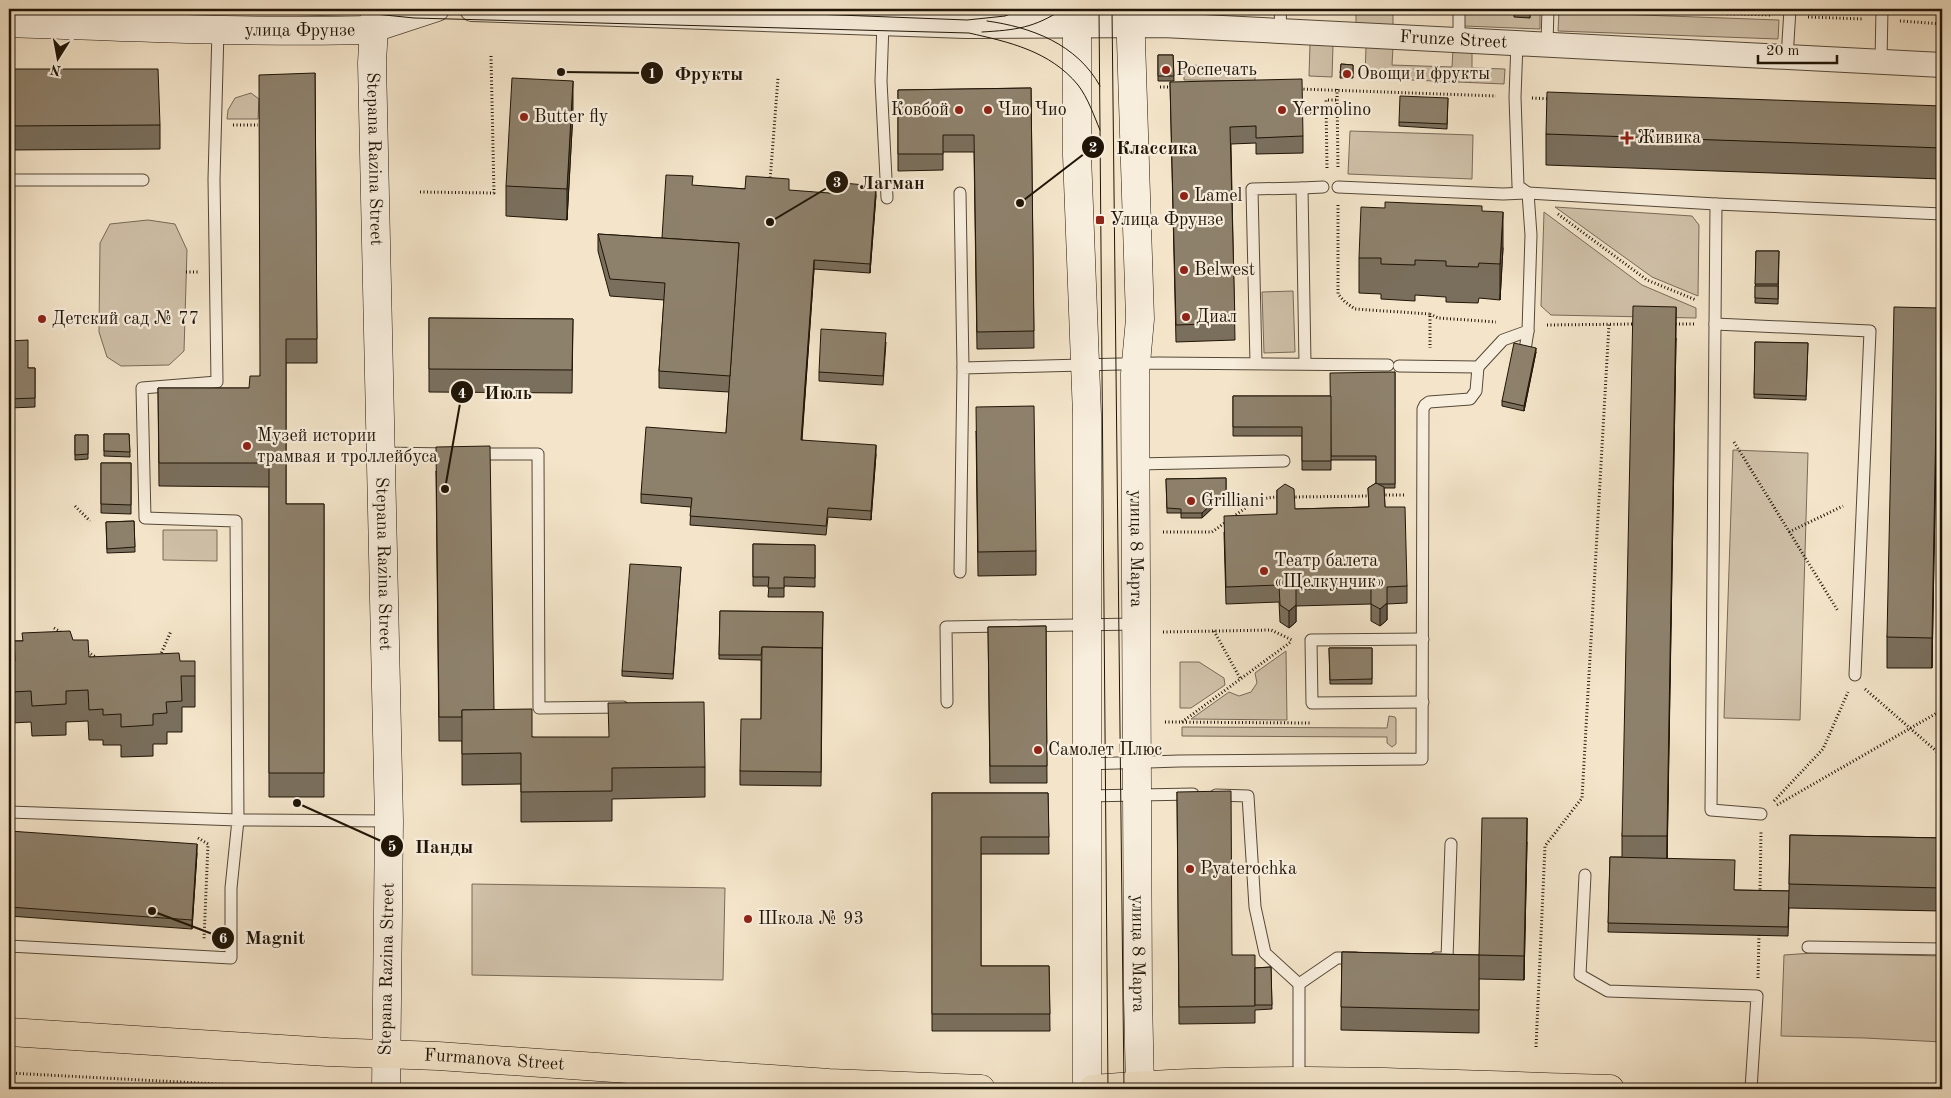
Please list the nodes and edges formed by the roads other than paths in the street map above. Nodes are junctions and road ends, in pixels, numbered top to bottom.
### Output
1 (437, 9) edge
2 (472, 9) edge
3 (1459, 9) edge
4 (1548, 9) edge
5 (1790, 12) edge
6 (1882, 14) edge
7 (1077, 17) edge
8 (1131, 17) edge
9 (374, 19) edge
10 (1280, 19) edge
11 (9, 23) edge
12 (883, 23) junction
13 (218, 30) junction
14 (1459, 40) junction
15 (1518, 42) junction
16 (1547, 43) junction
17 (1787, 58) junction
18 (1881, 61) junction
19 (1942, 65) edge
20 (9, 180) edge
21 (143, 180) dead end
22 (1322, 187) road end
23 (1338, 187) road end
24 (1302, 188) junction
25 (960, 193) dead end
26 (1528, 193) junction
27 (887, 198) dead end
28 (1716, 204) junction
29 (1942, 214) edge
30 (1715, 324) junction
31 (1528, 328) junction
32 (1524, 350) edge
33 (1136, 363) junction
34 (1256, 363) junction
35 (1305, 363) junction
36 (1085, 365) junction
37 (1478, 367) junction
38 (963, 368) junction
39 (380, 453) junction
40 (1284, 461) dead end
41 (1135, 464) junction
42 (960, 572) dead end
43 (1136, 624) junction
44 (1087, 625) junction
45 (1423, 639) junction
46 (1854, 678) road end
47 (947, 702) dead end
48 (1423, 702) junction
49 (630, 707) edge
50 (1137, 763) junction
51 (1087, 764) junction
52 (1137, 795) junction
53 (1086, 796) junction
54 (9, 812) edge
55 (1761, 814) road end
56 (238, 820) junction
57 (389, 820) junction
58 (1451, 844) dead end
59 (1585, 875) dead end
60 (9, 946) edge
61 (1808, 947) dead end
62 (1942, 949) edge
63 (1364, 958) edge
64 (1420, 958) edge
65 (1299, 984) junction
66 (9, 1032) edge
67 (386, 1055) junction
68 (1300, 1081) junction
69 (829, 1086) edge
70 (1393, 1086) edge
71 (1140, 1087) edge
72 (386, 1089) edge
73 (980, 1089) edge
74 (1087, 1089) edge
75 (1093, 1089) edge
76 (1610, 1089) edge
77 (1751, 1089) edge

1 - 9 street, улица Фрунзе
2 - 12 street
3 - 14 lane
4 - 16 lane
5 - 17 lane
6 - 18 lane
7 - 8 street, Frunze Street
7 - 12 street, Frunze Street
7 - 36 main road
8 - 10 street, Frunze Street
8 - 33 main road, улица 8 Марта
9 - 13 main road, улица Фрунзе
9 - 39 main road, Stepana Razina Street
10 - 14 street, Frunze Street
11 - 13 main road, улица Фрунзе
12 - 27 lane
13 - 56 lane
14 - 15 street, Frunze Street
15 - 16 street, Frunze Street
15 - 26 lane
16 - 17 street, Frunze Street
17 - 18 street, Frunze Street
18 - 19 street, Frunze Street
20 - 21 lane
22 - 24 lane
23 - 26 lane
24 - 34 lane
24 - 35 lane
25 - 38 lane
26 - 28 lane
26 - 31 lane
28 - 29 lane
28 - 30 lane
30 - 46 lane
30 - 55 lane
31 - 32 lane
31 - 37 lane
33 - 34 lane
33 - 36 lane
33 - 41 main road, улица 8 Марта
34 - 35 lane
35 - 37 lane
36 - 38 lane
36 - 44 main road
37 - 45 lane
38 - 42 lane
39 - 49 lane
39 - 57 main road, Stepana Razina Street
40 - 41 lane
41 - 43 main road, улица 8 Марта
43 - 44 lane
43 - 50 main road, улица 8 Марта
44 - 47 lane
44 - 51 main road
45 - 48 lane
45 - 48 lane
48 - 50 lane
50 - 51 lane
50 - 52 main road, улица 8 Марта
51 - 53 main road
52 - 53 lane
52 - 65 lane
52 - 71 main road, улица 8 Марта
53 - 74 main road
54 - 56 lane
56 - 57 lane
56 - 60 lane
57 - 67 main road, Stepana Razina Street
58 - 64 lane
59 - 77 lane
61 - 62 lane
63 - 65 lane
65 - 68 lane
66 - 67 main road, Furmanova Street
67 - 69 main road, Furmanova Street
67 - 72 main road, Stepana Razina Street
68 - 70 main road
68 - 71 main road
69 - 73 main road, Furmanova Street
70 - 76 main road
71 - 75 main road

